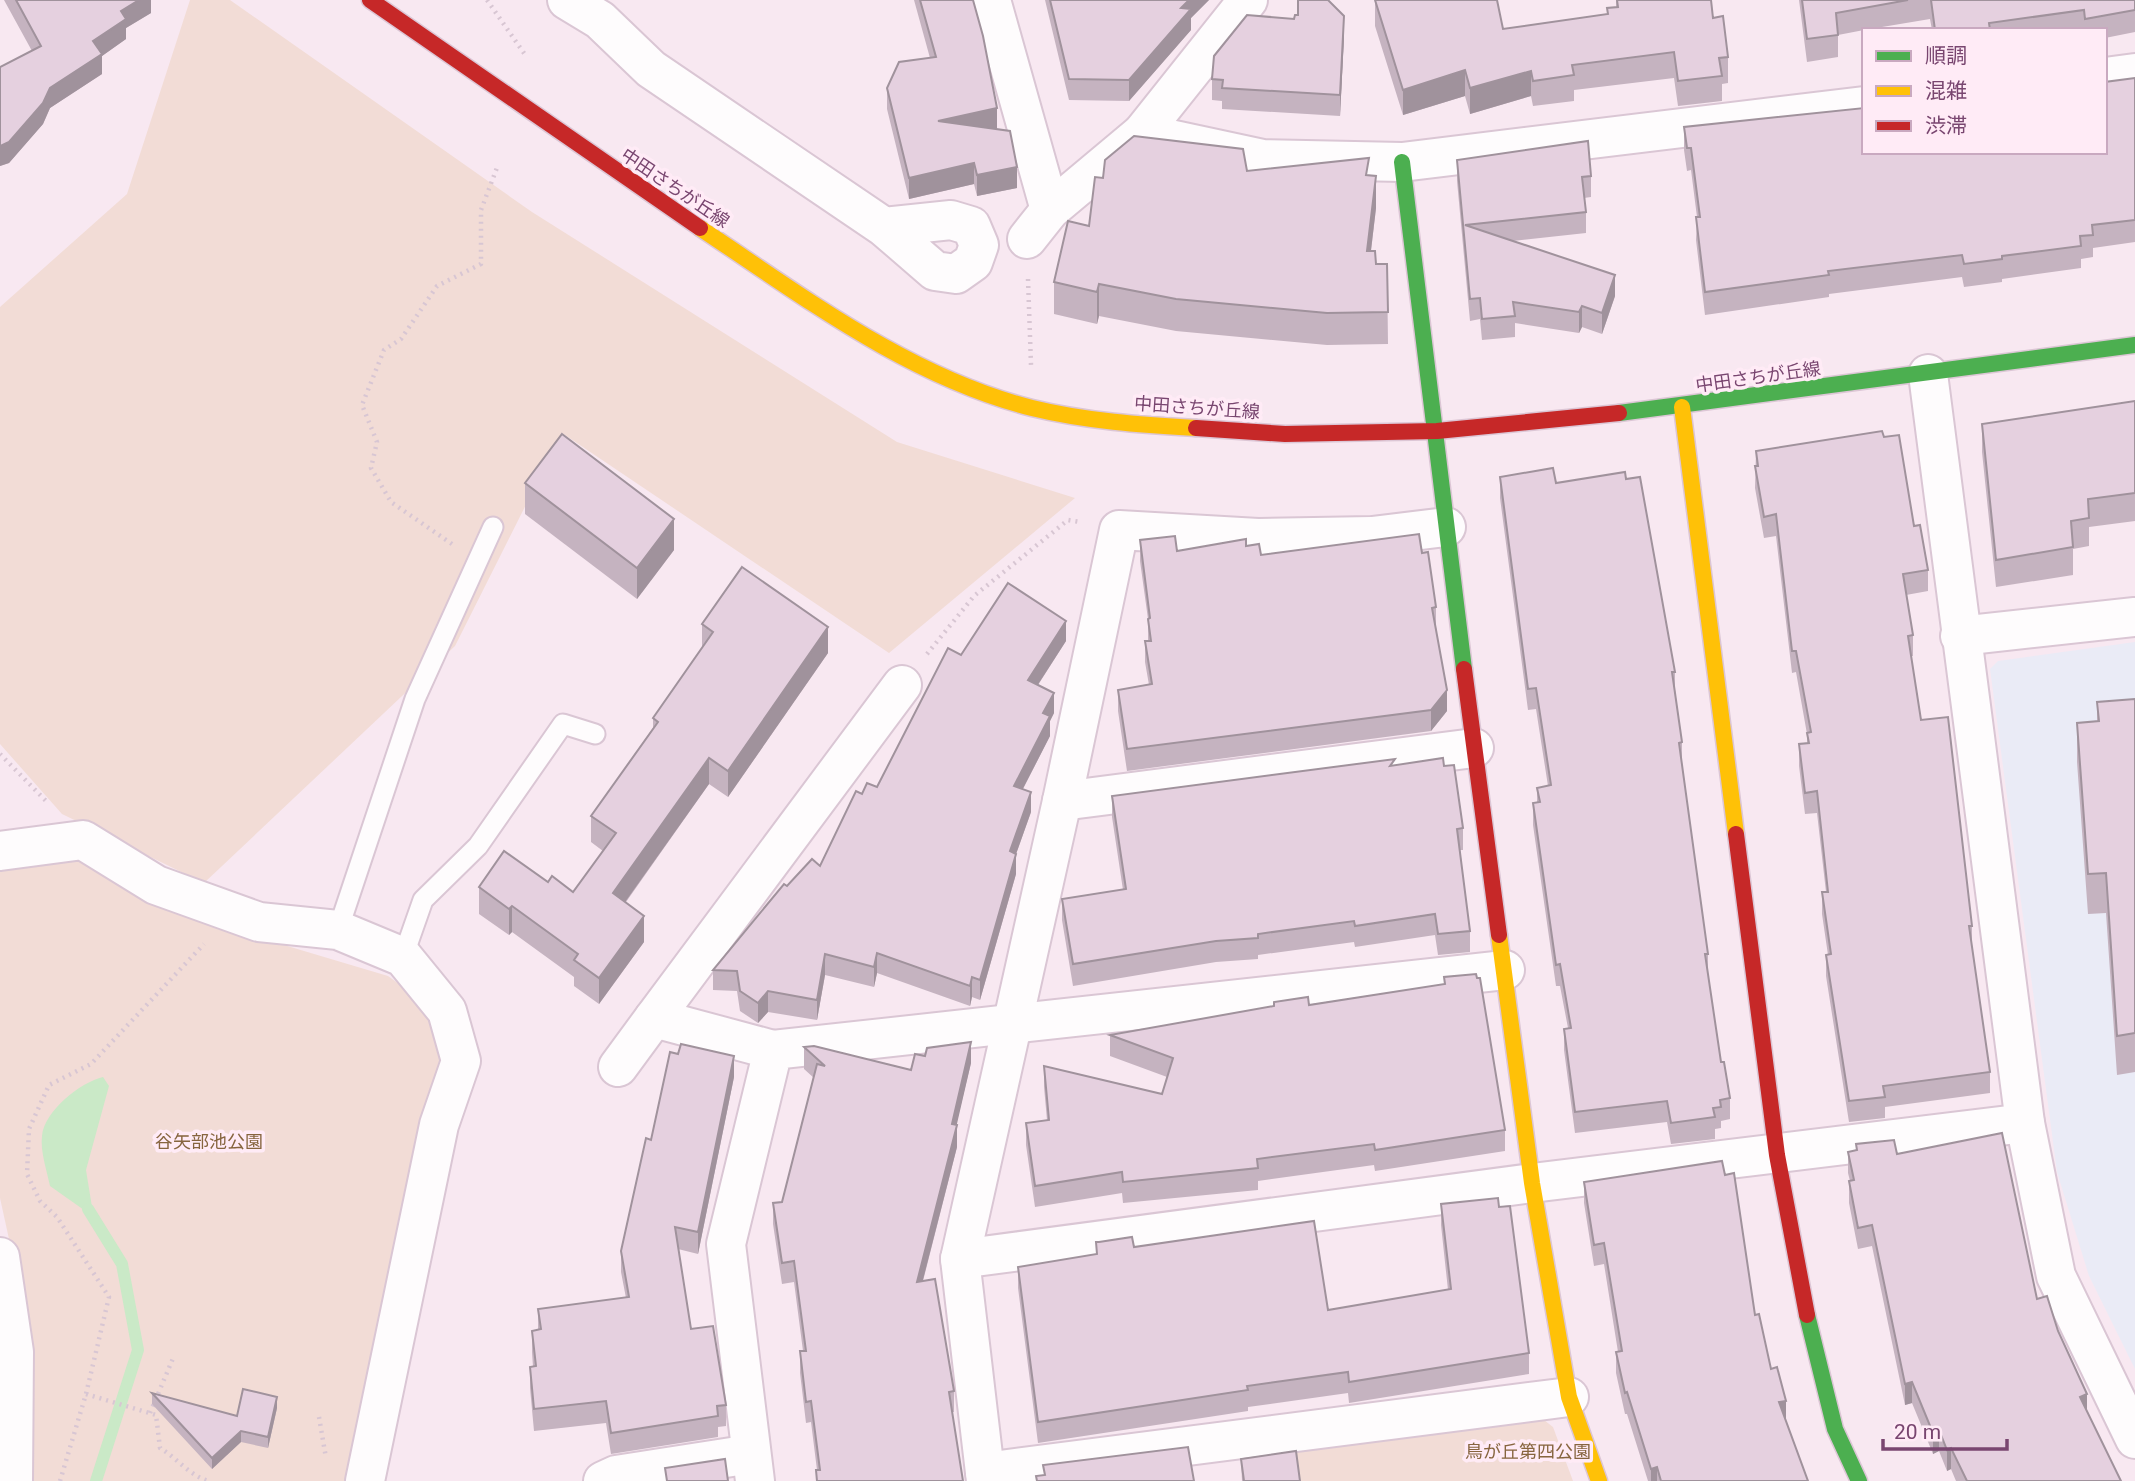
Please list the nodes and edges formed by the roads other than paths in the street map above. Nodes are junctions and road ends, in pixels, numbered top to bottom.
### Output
1 (370, 0) edge
2 (567, 0) edge
3 (991, 0) edge
4 (1248, 0) edge
5 (2135, 73) edge
6 (2107, 77) edge
7 (1862, 106) edge
8 (1142, 134) junction
9 (1402, 162) junction
10 (884, 226) dead end
11 (2135, 345) edge
12 (1928, 374) junction
13 (1682, 407) junction
14 (1437, 431) junction
15 (493, 527) dead end
16 (1446, 527) junction
17 (2135, 617) edge
18 (1960, 636) junction
19 (902, 685) road end
20 (595, 734) dead end
21 (1474, 748) junction
22 (1062, 802) junction
23 (0, 851) edge
24 (338, 930) junction
25 (402, 957) junction
26 (1505, 970) junction
27 (654, 1018) junction
28 (1013, 1025) junction
29 (773, 1050) junction
30 (618, 1067) dead end
31 (2025, 1123) junction
32 (1777, 1155) junction
33 (1532, 1183) junction
34 (0, 1257) edge
35 (960, 1259) junction
36 (1569, 1397) junction
37 (2135, 1439) edge
38 (753, 1468) edge
39 (985, 1477) edge
40 (13, 1481) edge
41 (365, 1481) edge
42 (603, 1481) edge
43 (1599, 1481) edge
44 (1859, 1481) edge

1 - 14 street, 中田さちが丘線
2 - 10 street
3 - 8 street
4 - 8 street
5 - 6 street
7 - 9 street
8 - 9 street
9 - 14 street
11 - 12 street, 中田さちが丘線
12 - 13 street, 中田さちが丘線
12 - 18 street
13 - 14 street, 中田さちが丘線
13 - 32 street
14 - 16 street
15 - 24 lane
16 - 21 street
16 - 22 street
17 - 18 street
18 - 31 street
19 - 27 street
20 - 25 lane
21 - 22 street
21 - 26 street
22 - 28 street
23 - 24 street
24 - 25 street
25 - 41 street
26 - 28 street
26 - 33 street
27 - 29 street
27 - 30 street
28 - 29 street
28 - 35 street
29 - 38 street
31 - 32 street
31 - 37 street
32 - 33 street
32 - 44 street
33 - 35 street
33 - 36 street
34 - 40 street
35 - 39 street
36 - 39 street
36 - 43 street
38 - 42 street

